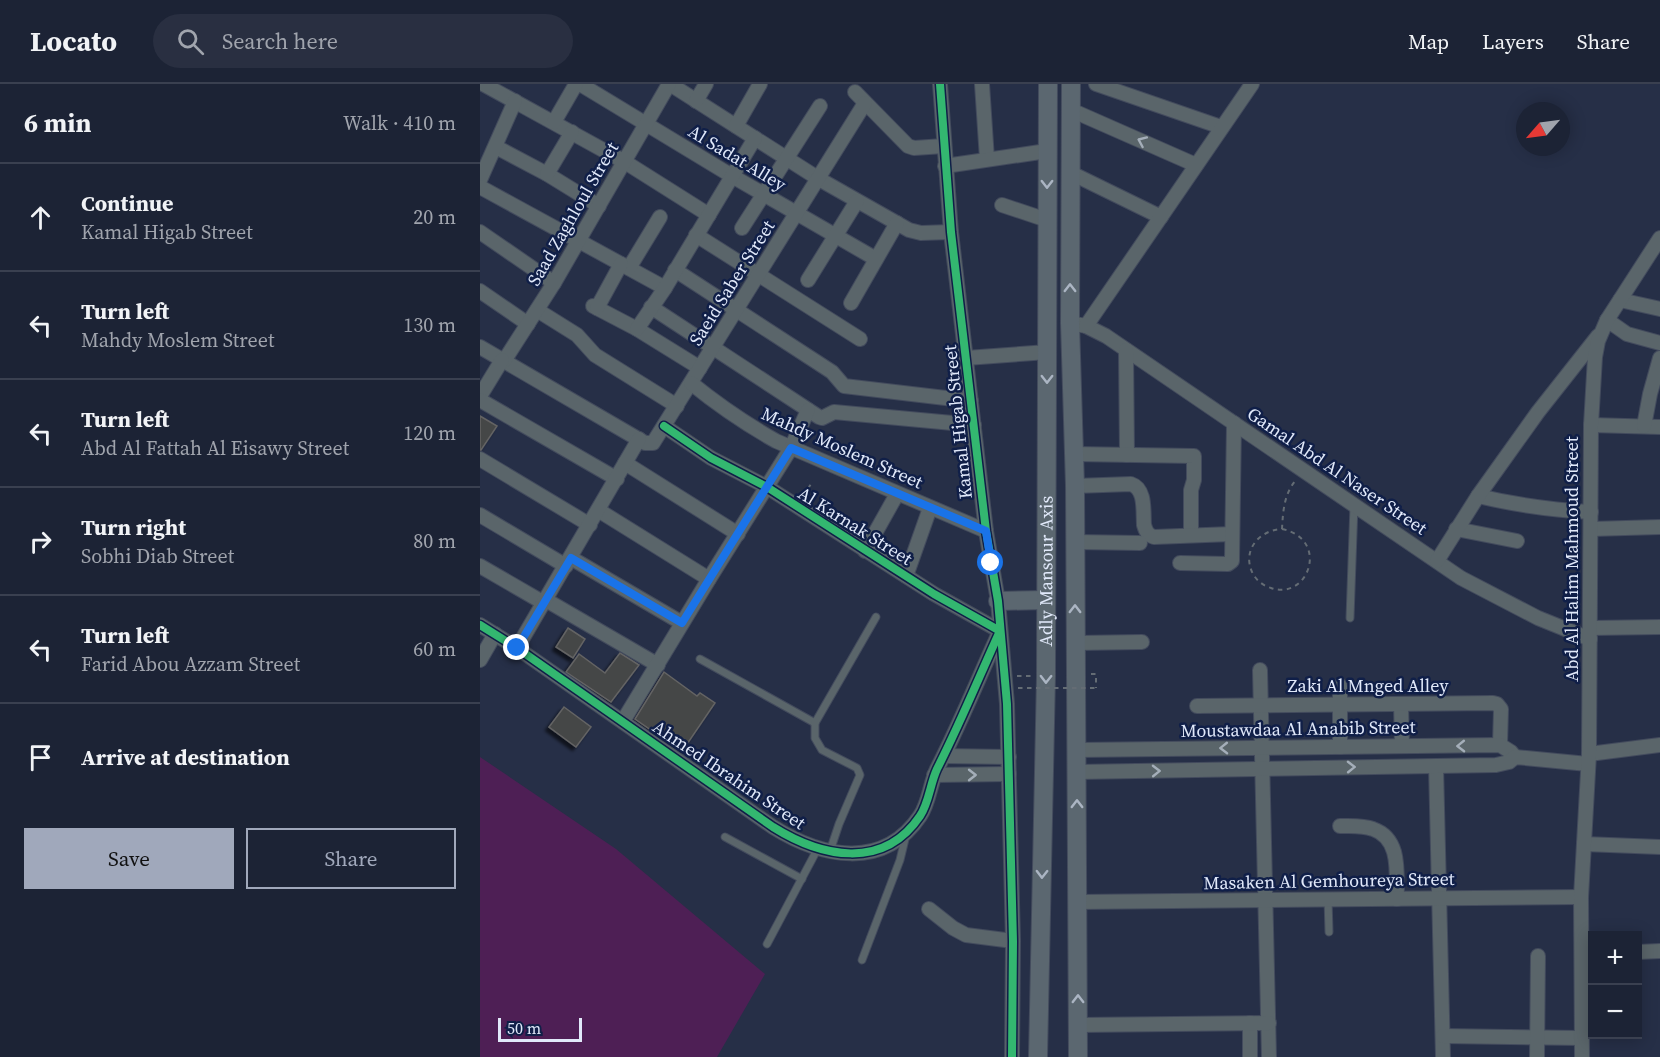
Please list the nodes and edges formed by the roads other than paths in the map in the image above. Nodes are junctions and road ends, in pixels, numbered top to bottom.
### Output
1 (483, 84) edge
2 (578, 84) edge
3 (669, 84) edge
4 (706, 84) edge
5 (760, 84) edge
6 (940, 84) edge
7 (982, 84) edge
8 (1048, 84) edge
9 (1071, 84) edge
10 (1096, 84) edge
11 (1252, 84) edge
12 (855, 92) dead end
13 (515, 101) junction
14 (696, 101) junction
15 (865, 103) junction
16 (820, 106) dead end
17 (1071, 110) junction
18 (554, 122) junction
19 (646, 124) junction
20 (736, 126) junction
21 (1221, 127) junction
22 (572, 132) junction
23 (755, 138) junction
24 (944, 146) junction
25 (496, 147) junction
26 (1047, 152) junction
27 (786, 158) junction
28 (987, 159) junction
29 (625, 162) junction
30 (1196, 165) junction
31 (945, 166) junction
32 (1071, 173) junction
33 (547, 174) junction
34 (732, 176) junction
35 (819, 179) junction
36 (480, 180) edge
37 (480, 187) edge
38 (763, 195) junction
39 (857, 201) junction
40 (1002, 205) dead end
41 (600, 206) junction
42 (709, 214) junction
43 (796, 214) junction
44 (1161, 216) junction
45 (660, 217) dead end
46 (1047, 220) junction
47 (897, 223) junction
48 (742, 228) dead end
49 (480, 232) edge
50 (951, 232) junction
51 (696, 235) junction
52 (835, 236) junction
53 (1660, 238) edge
54 (579, 241) junction
55 (876, 260) junction
56 (625, 266) junction
57 (675, 270) junction
58 (758, 273) junction
59 (808, 280) dead end
60 (554, 283) junction
61 (665, 288) junction
62 (480, 291) edge
63 (1620, 300) junction
64 (851, 303) dead end
65 (651, 307) junction
66 (736, 309) junction
67 (1660, 309) edge
68 (537, 310) junction
69 (528, 324) junction
70 (1078, 325) junction
71 (1605, 326) junction
72 (637, 328) junction
73 (860, 339) dead end
74 (1660, 343) edge
75 (713, 346) junction
76 (480, 347) edge
77 (1126, 350) junction
78 (1048, 352) junction
79 (966, 358) junction
80 (1660, 358) edge
81 (503, 360) junction
82 (700, 368) junction
83 (691, 383) junction
84 (480, 398) edge
85 (971, 400) junction
86 (677, 406) junction
87 (813, 413) junction
88 (1234, 423) junction
89 (1591, 425) junction
90 (664, 426) junction
91 (974, 426) junction
92 (1644, 426) junction
93 (1660, 427) edge
94 (639, 439) junction
95 (791, 448) junction
96 (1074, 454) junction
97 (1127, 455) junction
98 (480, 459) edge
99 (626, 463) junction
100 (617, 479) junction
101 (1075, 486) junction
102 (767, 487) junction
103 (897, 494) junction
104 (1478, 496) junction
105 (1354, 505) junction
106 (930, 508) junction
107 (598, 510) junction
108 (1591, 512) junction
109 (480, 515) edge
110 (590, 525) junction
111 (1660, 527) edge
112 (1456, 529) junction
113 (1591, 529) junction
114 (986, 531) junction
115 (738, 534) junction
116 (1232, 534) junction
117 (1191, 535) junction
118 (1517, 541) dead end
119 (1075, 542) junction
120 (1140, 543) dead end
121 (865, 551) junction
122 (1437, 561) junction
123 (568, 562) junction
124 (1180, 563) dead end
125 (480, 566) edge
126 (906, 576) junction
127 (709, 579) junction
128 (1046, 600) junction
129 (998, 601) junction
130 (545, 602) junction
131 (876, 617) dead end
132 (1350, 618) dead end
133 (682, 623) junction
134 (480, 625) edge
135 (1660, 627) edge
136 (1000, 631) junction
137 (1590, 633) junction
138 (495, 634) junction
139 (1142, 642) dead end
140 (1076, 643) junction
141 (517, 648) junction
142 (700, 659) dead end
143 (480, 660) edge
144 (658, 665) junction
145 (1260, 670) dead end
146 (1340, 686) dead end
147 (1401, 704) junction
148 (1261, 705) junction
149 (1340, 705) junction
150 (1197, 706) dead end
151 (623, 721) junction
152 (815, 723) junction
153 (1500, 745) junction
154 (1660, 745) edge
155 (1402, 746) junction
156 (1340, 747) junction
157 (1262, 748) junction
158 (1076, 750) junction
159 (944, 756) junction
160 (1009, 757) junction
161 (1515, 757) junction
162 (1588, 759) junction
163 (1436, 766) junction
164 (1262, 769) junction
165 (1076, 772) junction
166 (1009, 774) junction
167 (934, 775) junction
168 (1340, 826) dead end
169 (907, 832) junction
170 (725, 837) dead end
171 (1584, 844) junction
172 (1660, 847) edge
173 (824, 850) junction
174 (802, 879) junction
175 (1581, 897) junction
176 (1439, 898) junction
177 (1397, 899) junction
178 (1266, 900) junction
179 (1328, 900) junction
180 (1077, 902) junction
181 (929, 909) dead end
182 (1329, 933) dead end
183 (1013, 941) junction
184 (767, 945) dead end
185 (1660, 951) edge
186 (1642, 952) edge
187 (1587, 954) edge
188 (1538, 956) dead end
189 (862, 960) dead end
190 (1250, 1023) junction
191 (1269, 1023) junction
192 (1078, 1024) junction
193 (1443, 1036) junction
194 (1537, 1037) junction
195 (1581, 1038) junction
196 (1012, 1057) edge
197 (1038, 1057) edge
198 (1078, 1057) edge
199 (1250, 1057) edge
200 (1269, 1057) edge
201 (1443, 1057) edge
202 (1537, 1057) edge
203 (1582, 1057) edge

1 - 13 street
2 - 18 street
2 - 19 street, Al Sadat Alley
3 - 14 street
3 - 19 street, Saad Zaghloul Street
4 - 14 street
5 - 20 street
6 - 24 street, Kamal Higab Street
7 - 28 street
8 - 26 main road, Adly Mansour Axis
9 - 17 main road, Adly Mansour Axis
10 - 21 street
11 - 21 street
12 - 15 street
13 - 18 street
13 - 25 street
14 - 20 street
15 - 24 street
15 - 35 street, Saeid Saber Street
16 - 27 street
30 -> 17 street
17 - 32 main road, Adly Mansour Axis
18 - 22 street
19 - 29 street, Saad Zaghloul Street
19 - 34 street, Al Sadat Alley
20 - 23 street
21 - 30 street
22 - 29 street
22 - 33 street
23 - 27 street
23 - 34 street
24 - 31 street, Kamal Higab Street
25 - 33 street
25 - 36 street
26 - 28 street
26 -> 46 main road, Adly Mansour Axis
27 - 35 street
27 - 38 street
28 - 31 street
29 - 41 street, Saad Zaghloul Street
29 - 42 street
30 - 44 street
31 - 50 street, Kamal Higab Street
32 - 44 street
70 -> 32 main road, Adly Mansour Axis
33 - 41 street
34 - 38 street, Al Sadat Alley
34 - 42 street
35 - 39 street
35 - 43 street, Saeid Saber Street
37 - 54 street
38 - 43 street, Al Sadat Alley
38 - 48 street
39 - 47 street
39 - 52 street
40 - 46 street
41 - 54 street, Saad Zaghloul Street
42 - 51 street
43 - 52 street, Al Sadat Alley
43 - 58 street, Saeid Saber Street
44 - 70 street
45 - 56 street
46 - 78 main road, Adly Mansour Axis
47 - 50 street
47 - 55 street
49 - 60 street
50 - 79 street, Kamal Higab Street
51 - 57 street
51 - 58 street
52 - 55 street, Al Sadat Alley
52 - 59 street
53 - 63 street, Abd Al Halim Mahmoud Street
54 - 56 street
54 - 60 street, Saad Zaghloul Street
55 - 64 street
56 - 61 street
56 - 72 street
57 - 61 street
57 - 66 street
58 - 66 street, Saeid Saber Street
58 - 73 street
60 - 68 street, Saad Zaghloul Street
61 - 65 street
62 - 69 street
63 - 67 street
63 - 71 street, Abd Al Halim Mahmoud Street
65 - 72 street
65 - 75 street
66 - 75 street, Saeid Saber Street
66 - 85 street
68 - 69 street, Saad Zaghloul Street
68 - 86 street
69 - 81 street, Saad Zaghloul Street
70 - 77 street, Gamal Abd Al Naser Street
70 - 96 main road, Adly Mansour Axis
71 - 74 street
71 - 89 street, Abd Al Halim Mahmoud Street
71 - 104 street
72 - 82 street
75 - 82 street, Saeid Saber Street
75 - 87 street
76 - 81 street
77 - 88 street, Gamal Abd Al Naser Street
77 - 97 street
78 - 79 street
78 -> 128 main road, Adly Mansour Axis
79 - 85 street, Kamal Higab Street
80 - 92 street
81 - 84 street, Saad Zaghloul Street
81 - 94 street
82 - 83 street, Saeid Saber Street
83 - 86 street, Saeid Saber Street
83 - 95 street, Mahdy Moslem Street
84 - 100 street
85 - 91 street, Kamal Higab Street
86 - 90 street, Saeid Saber Street
87 - 91 street
87 - 95 street
88 - 105 street, Gamal Abd Al Naser Street
88 - 116 street
89 - 92 street
89 - 108 street, Abd Al Halim Mahmoud Street
90 - 94 street, Saeid Saber Street
90 - 102 street, Al Karnak Street
91 - 114 street, Kamal Higab Street
92 - 93 street
94 - 99 street
95 - 102 street
95 - 103 street, Mahdy Moslem Street
96 - 97 street
96 - 101 main road, Adly Mansour Axis
97 - 117 street
98 - 110 street
99 - 100 street
99 - 115 street
100 - 107 street
101 - 117 street
101 - 119 main road, Adly Mansour Axis
102 - 115 street
102 - 121 street, Al Karnak Street
103 - 106 street, Mahdy Moslem Street
103 - 121 street
104 - 108 street
104 - 112 street
105 - 122 street, Gamal Abd Al Naser Street
105 - 132 lane
106 - 114 street, Mahdy Moslem Street
106 - 126 street
107 - 110 street
107 - 127 street
108 - 113 street, Abd Al Halim Mahmoud Street
109 - 123 street
110 - 123 street
111 - 113 street
112 - 118 street
112 - 122 street
113 - 137 street, Abd Al Halim Mahmoud Street
114 - 129 street, Kamal Higab Street
115 - 127 street
116 - 117 street
116 - 124 street
119 - 120 street
140 -> 119 main road, Adly Mansour Axis
121 - 126 street, Al Karnak Street
122 - 137 street, Gamal Abd Al Naser Street
123 - 130 street
123 - 133 street
125 - 130 street
126 - 136 street, Al Karnak Street
127 - 133 street
128 - 129 main road
128 -> 197 main road, Adly Mansour Axis
129 - 136 street, Kamal Higab Street
130 - 141 street
130 - 144 street
131 - 152 lane
133 - 144 street
134 - 138 street, Ahmed Ibrahim Street
135 - 137 street
136 - 159 street, Ahmed Ibrahim Street
136 - 160 street, Kamal Higab Street
137 - 162 street, Abd Al Halim Mahmoud Street
138 - 141 street, Ahmed Ibrahim Street
138 - 143 street
139 - 140 street
140 - 158 main road, Adly Mansour Axis
141 - 151 street, Ahmed Ibrahim Street
142 - 152 lane
144 - 151 street
145 - 148 street
146 - 149 street
147 - 149 street, Zaki Al Mnged Alley
147 - 153 street, Zaki Al Mnged Alley
147 - 155 street
148 - 149 street, Zaki Al Mnged Alley
148 - 150 street, Zaki Al Mnged Alley
148 - 157 street
149 - 156 street
151 - 173 street, Ahmed Ibrahim Street
152 - 173 lane
153 -> 155 street, Moustawdaa Al Anabib Street
153 - 161 street
154 - 162 street
155 - 156 street, Moustawdaa Al Anabib Street
156 - 157 street, Moustawdaa Al Anabib Street
157 -> 158 street, Moustawdaa Al Anabib Street
157 - 164 street
158 - 165 main road, Adly Mansour Axis
159 - 160 street
159 - 167 street, Ahmed Ibrahim Street
160 - 166 street, Kamal Higab Street
161 - 162 street
161 - 163 street
162 - 171 street, Abd Al Halim Mahmoud Street
164 -> 163 street
163 - 176 street
165 -> 164 street
164 - 178 street
180 -> 165 main road, Adly Mansour Axis
167 -> 166 street
166 - 183 street, Kamal Higab Street
167 - 169 street, Ahmed Ibrahim Street
168 - 177 street
169 - 173 street, Ahmed Ibrahim Street
169 - 189 lane
170 - 174 lane
171 - 172 street
171 - 175 street, Abd Al Halim Mahmoud Street
173 - 174 lane
174 - 184 lane
175 - 176 street, Masaken Al Gemhoureya Street
175 - 187 street, Abd Al Halim Mahmoud Street
176 - 177 street, Masaken Al Gemhoureya Street
176 - 193 street
177 - 179 street, Masaken Al Gemhoureya Street
178 - 179 street, Masaken Al Gemhoureya Street
178 - 180 street, Masaken Al Gemhoureya Street
178 - 191 street
179 - 182 lane
192 -> 180 main road, Adly Mansour Axis
181 - 183 street
183 - 196 street, Kamal Higab Street
185 - 186 street
187 - 195 street, Abd Al Halim Mahmoud Street
188 - 194 street
190 - 191 street
190 - 192 street
190 - 199 street
191 - 200 street
192 - 198 main road, Adly Mansour Axis
193 - 194 street
193 - 201 street
194 - 195 street
194 - 202 street
195 - 203 street, Abd Al Halim Mahmoud Street

